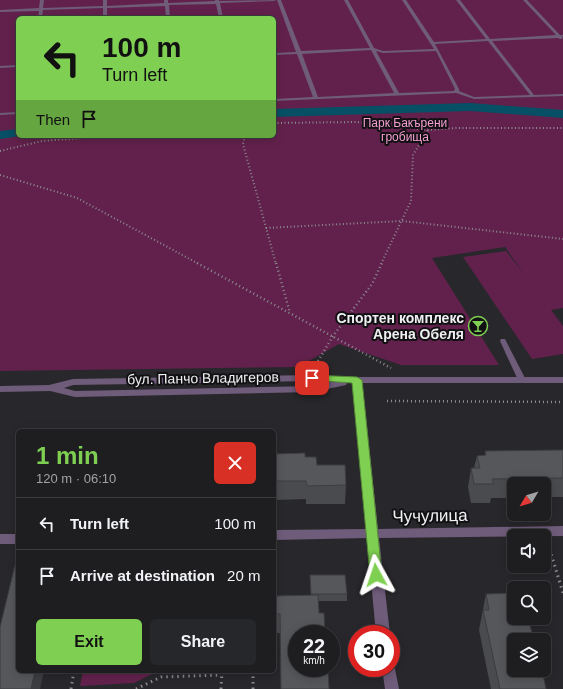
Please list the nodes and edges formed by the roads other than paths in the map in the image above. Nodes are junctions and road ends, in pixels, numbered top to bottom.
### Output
1 (42, 0) edge
2 (105, 0) edge
3 (274, 0) edge
4 (279, 0) edge
5 (346, 0) edge
6 (404, 0) edge
7 (458, 0) edge
8 (525, 0) edge
9 (217, 1) edge
10 (166, 2) edge
11 (105, 7) junction
12 (40, 9) junction
13 (0, 11) edge
14 (40, 16) edge
15 (105, 16) edge
16 (168, 16) edge
17 (221, 16) edge
18 (562, 38) edge
19 (489, 40) junction
20 (432, 43) junction
21 (372, 49) junction
22 (437, 50) junction
23 (299, 53) junction
24 (276, 54) edge
25 (16, 66) edge
26 (0, 67) edge
27 (456, 92) junction
28 (397, 94) junction
29 (563, 95) edge
30 (533, 96) junction
31 (316, 98) junction
32 (276, 100) edge
33 (16, 113) edge
34 (0, 114) edge
35 (503, 342) dead end
36 (357, 380) junction
37 (522, 380) junction
38 (563, 380) edge
39 (0, 389) edge
40 (563, 531) edge
41 (372, 534) junction
42 (276, 536) edge
43 (0, 539) edge
44 (16, 539) edge
45 (382, 625) edge
46 (390, 677) edge
47 (392, 689) edge

1 - 12 lane
2 - 11 lane
3 - 9 lane
4 - 23 lane
5 - 21 lane
6 - 20 lane
7 - 19 lane
8 - 18 lane
9 - 10 lane
9 - 17 lane
10 - 11 lane
10 - 16 lane
11 - 12 lane
11 - 15 lane
12 - 13 lane
12 - 14 lane
18 - 19 lane
19 - 20 lane
19 - 30 lane
20 - 22 lane
21 - 22 lane
21 - 23 lane
21 - 28 lane
22 - 27 lane
23 - 24 lane
23 - 31 lane
25 - 26 lane
27 - 28 lane
27 - 30 lane
28 - 31 lane
29 - 30 lane
31 - 32 lane
33 - 34 lane
35 - 37 lane
36 - 37 street, бул. Панчо Владигеров
36 - 39 street, бул. Панчо Владигеров
36 - 41 street
37 - 38 street, бул. Панчо Владигеров
40 - 41 street, Чучулица
41 - 42 street, Чучулица
41 - 45 street
43 - 44 street
46 - 47 street

